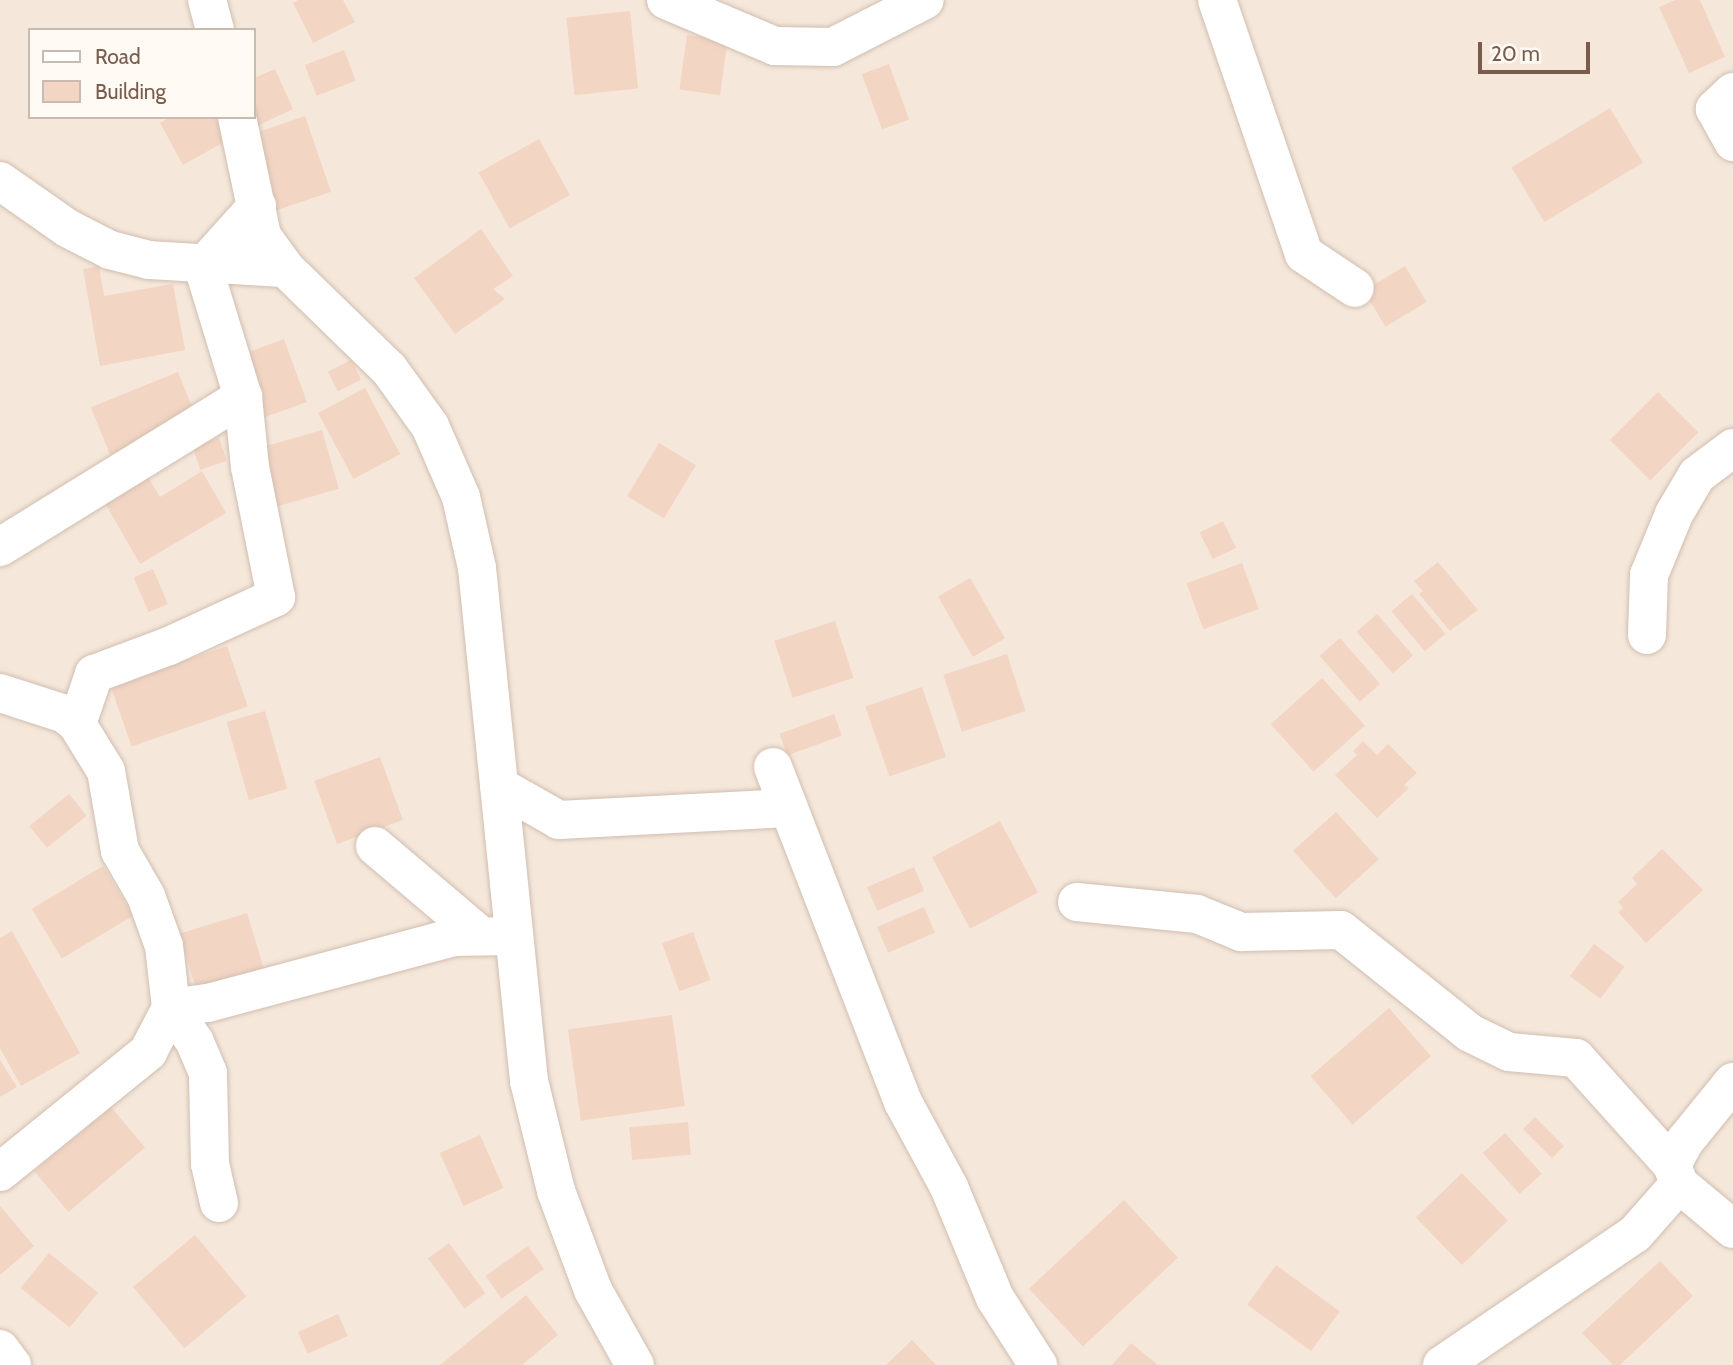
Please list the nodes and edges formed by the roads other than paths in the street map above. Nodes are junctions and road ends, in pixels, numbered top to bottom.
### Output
1 (207, 0) edge
2 (666, 0) edge
3 (925, 0) edge
4 (1217, 0) edge
5 (214, 28) edge
6 (1733, 92) edge
7 (237, 119) edge
8 (1733, 142) edge
9 (0, 181) edge
10 (257, 206) junction
11 (203, 266) junction
12 (285, 268) junction
13 (1355, 288) dead end
14 (243, 397) junction
15 (1733, 448) edge
16 (0, 547) edge
17 (1647, 635) dead end
18 (0, 693) edge
19 (77, 724) junction
20 (773, 767) dead end
21 (499, 786) junction
22 (789, 808) junction
23 (375, 846) dead end
24 (1077, 902) dead end
25 (498, 936) junction
26 (171, 1007) junction
27 (1733, 1082) edge
28 (0, 1171) edge
29 (1676, 1174) junction
30 (219, 1203) dead end
31 (1733, 1229) edge
32 (0, 1349) edge
33 (627, 1363) edge
34 (12, 1365) edge
35 (1038, 1365) edge
36 (1443, 1365) edge

1 - 5 street
2 - 3 street
4 - 13 street
6 - 8 street
7 - 10 street
9 - 11 street
10 - 11 street
10 - 12 street
11 - 12 street
11 - 14 street
12 - 21 street
14 - 16 street
14 - 19 street
15 - 17 street
18 - 19 street
19 - 26 street
20 - 22 street
21 - 22 street
21 - 25 street
22 - 35 street
23 - 25 street
24 - 29 street
25 - 26 street
25 - 33 street
26 - 28 street
26 - 30 street
27 - 29 street
29 - 31 street
29 - 36 street
32 - 34 street

